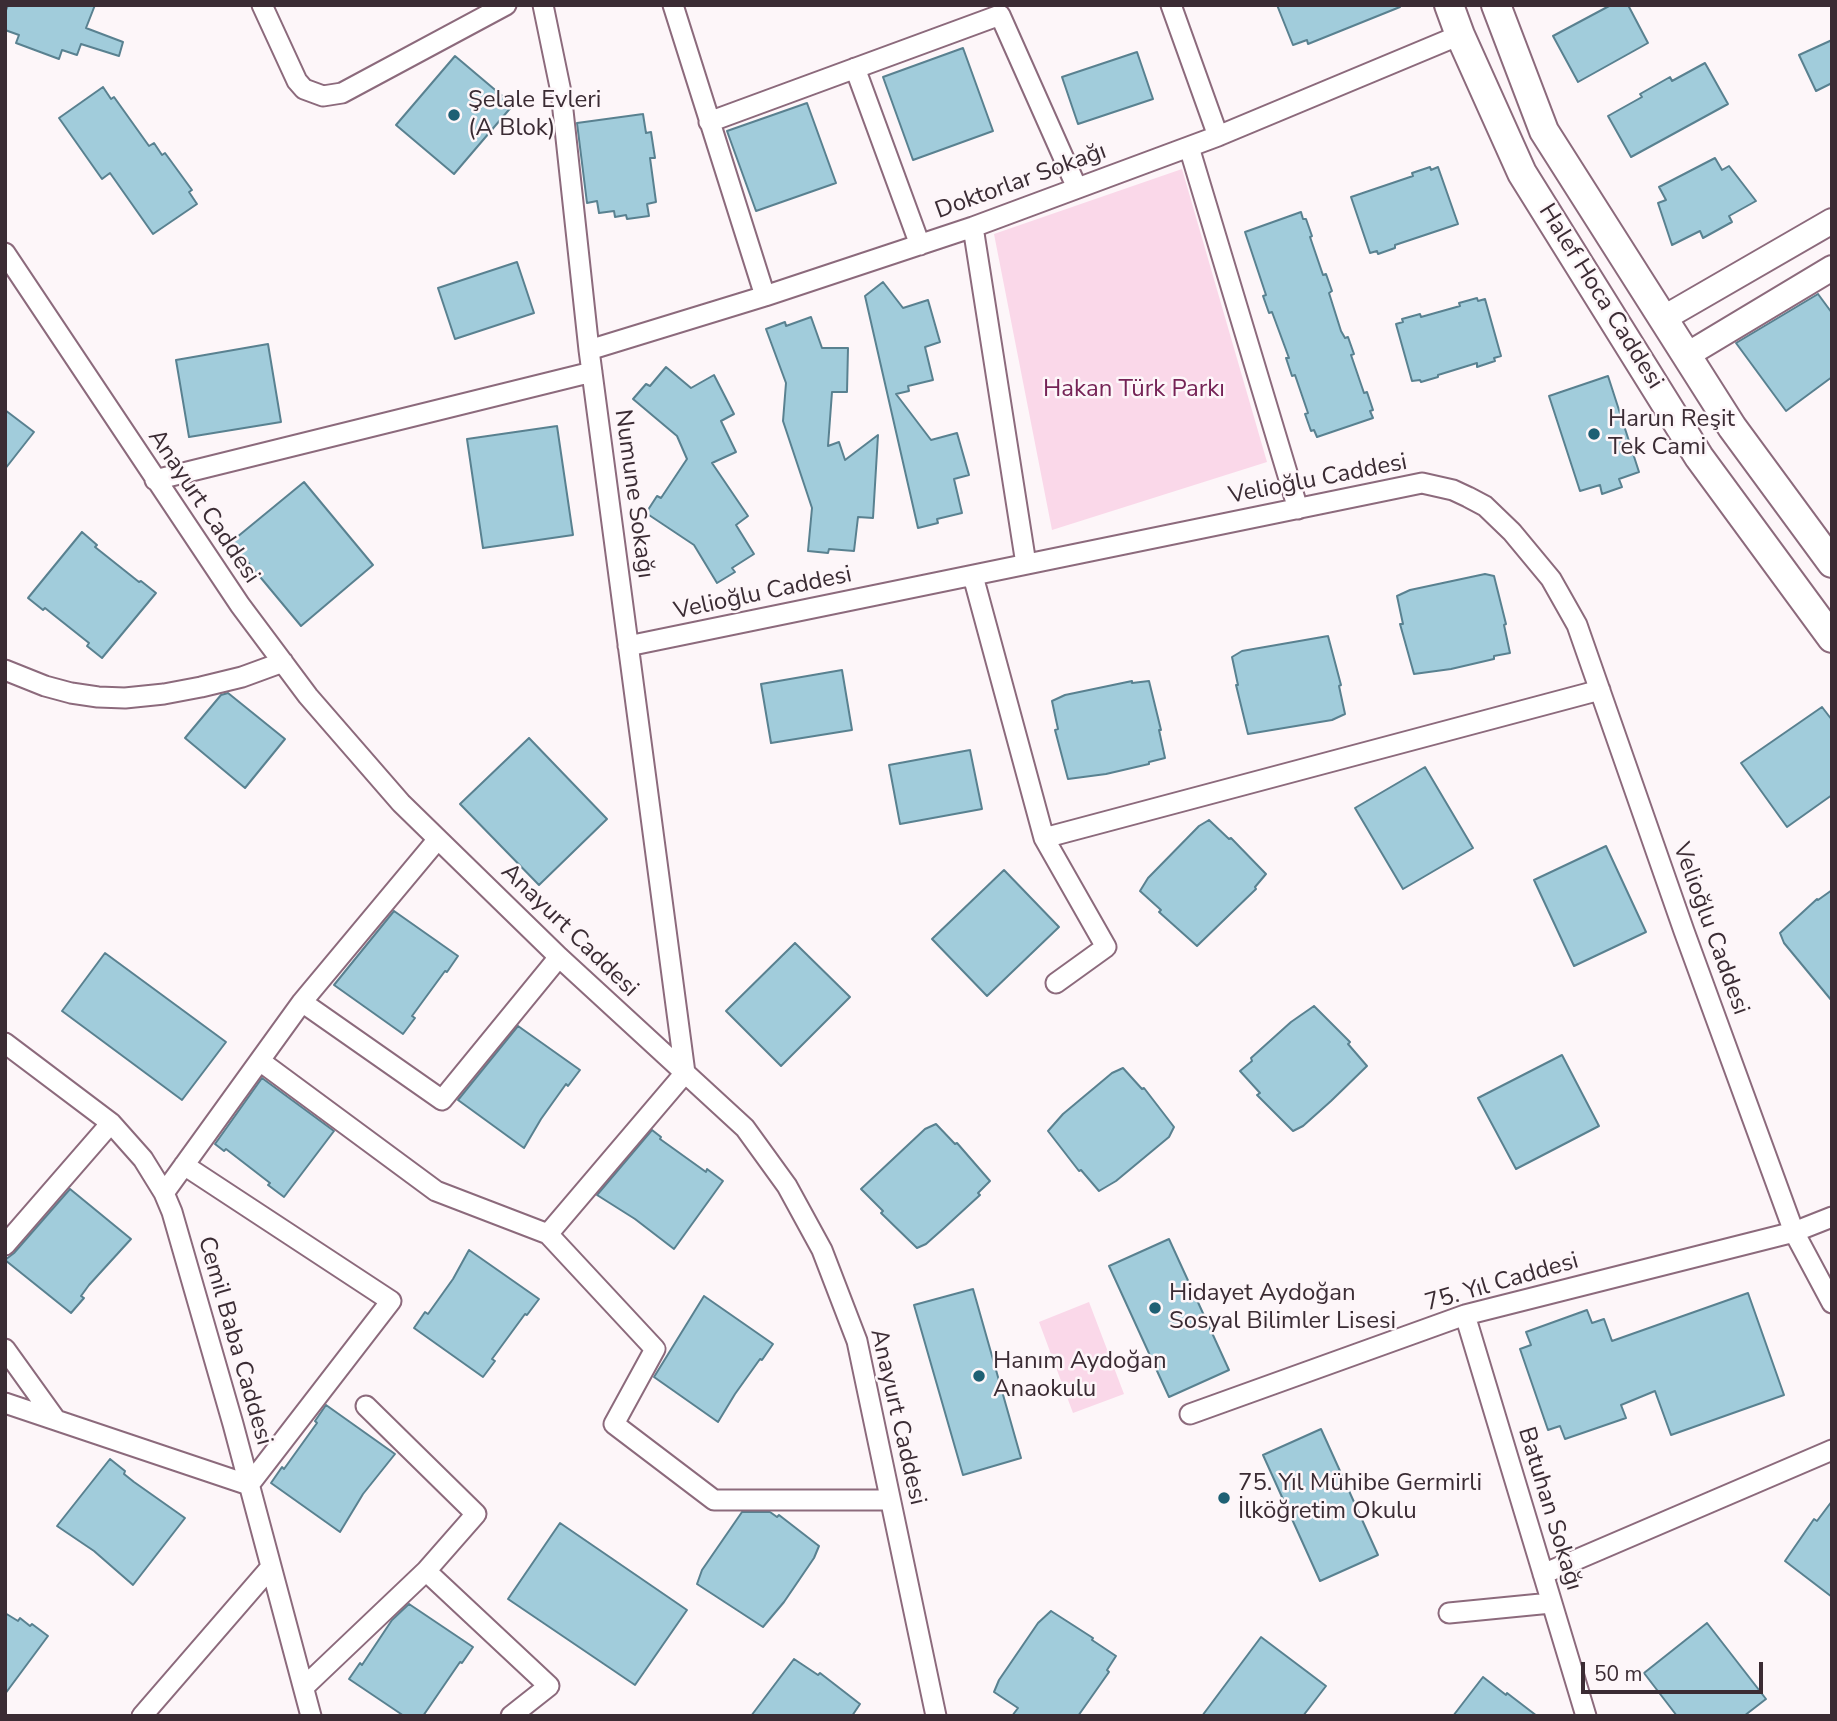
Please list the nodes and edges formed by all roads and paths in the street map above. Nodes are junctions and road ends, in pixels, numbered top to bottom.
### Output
1 (262, 5) edge
2 (506, 5) edge
3 (543, 5) edge
4 (673, 5) edge
5 (1171, 5) edge
6 (1449, 5) edge
7 (1496, 5) edge
8 (998, 10) edge
9 (1460, 35) junction
10 (855, 68) junction
11 (709, 121) junction
12 (1219, 136) junction
13 (1189, 147) junction
14 (1077, 188) junction
15 (1832, 220) edge
16 (973, 227) junction
17 (920, 245) junction
18 (5, 253) edge
19 (1832, 268) edge
20 (765, 296) junction
21 (1664, 318) junction
22 (589, 350) junction
23 (1687, 355) junction
24 (592, 372) junction
25 (155, 480) junction
26 (1298, 509) junction
27 (1026, 564) junction
28 (1832, 564) edge
29 (973, 576) junction
30 (1832, 638) edge
31 (628, 646) junction
32 (283, 662) junction
33 (5, 670) edge
34 (1600, 691) junction
35 (1044, 838) junction
36 (438, 839) junction
37 (559, 957) junction
38 (1056, 983) dead end
39 (302, 1002) junction
40 (5, 1043) edge
41 (260, 1061) junction
42 (685, 1073) junction
43 (111, 1123) junction
44 (184, 1165) junction
45 (164, 1193) junction
46 (1832, 1217) edge
47 (1794, 1232) junction
48 (548, 1234) junction
49 (5, 1245) edge
50 (1832, 1303) edge
51 (1465, 1315) junction
52 (5, 1349) edge
53 (5, 1403) edge
54 (366, 1406) dead end
55 (1190, 1414) dead end
56 (56, 1420) junction
57 (1832, 1451) edge
58 (249, 1485) junction
59 (890, 1500) junction
60 (271, 1567) junction
61 (426, 1571) junction
62 (1543, 1574) junction
63 (1551, 1603) junction
64 (1449, 1614) dead end
65 (304, 1687) junction
66 (142, 1716) edge
67 (312, 1716) edge
68 (511, 1716) edge
69 (936, 1716) edge
70 (1586, 1716) edge

1 - 2 street
3 - 22 street, Numune Sokağı
4 - 11 street
5 - 12 street
6 - 9 main road, Halef Hoca Caddesi
7 - 21 main road, Halef Hoca Caddesi
8 - 10 street
8 - 14 street
9 - 12 street, Doktorlar Sokağı
9 - 30 main road, Halef Hoca Caddesi
10 - 11 street
10 - 17 street
11 - 20 street
12 - 13 street, Doktorlar Sokağı
13 - 14 street, Doktorlar Sokağı
13 - 26 street
14 - 16 street, Doktorlar Sokağı
15 - 21 street
16 - 17 street, Doktorlar Sokağı
16 - 27 street
17 - 20 street, Doktorlar Sokağı
18 - 25 street, Anayurt Caddesi
19 - 23 street
20 - 22 street, Doktorlar Sokağı
21 - 23 main road, Halef Hoca Caddesi
22 - 24 street, Numune Sokağı
23 - 28 main road, Halef Hoca Caddesi
24 - 25 street
24 - 31 street, Numune Sokağı
25 - 32 street, Anayurt Caddesi
26 - 27 street, Velioğlu Caddesi
26 - 34 street, Velioğlu Caddesi
27 - 29 street, Velioğlu Caddesi
29 - 31 street, Velioğlu Caddesi
29 - 35 street
31 - 42 street, Numune Sokağı
32 - 33 street
32 - 36 street, Anayurt Caddesi
34 - 35 street
34 - 47 street, Velioğlu Caddesi
35 - 38 street
36 - 37 street, Anayurt Caddesi
36 - 39 street
37 - 39 street
37 - 42 street, Anayurt Caddesi
39 - 41 street
40 - 43 street, Cemil Baba Caddesi
41 - 44 street
41 - 48 street
42 - 48 street
42 - 59 street, Anayurt Caddesi
43 - 45 street, Cemil Baba Caddesi
43 - 49 street
44 - 45 street
44 - 58 street
45 - 58 street, Cemil Baba Caddesi
46 - 47 street, 75. Yıl Caddesi
47 - 50 street, Velioğlu Caddesi
47 - 51 street, 75. Yıl Caddesi
48 - 59 street
51 - 55 street, 75. Yıl Caddesi
51 - 62 street, Batuhan Sokağı
52 - 56 street
53 - 56 street
54 - 61 street
56 - 58 street
57 - 62 street
58 - 60 street, Cemil Baba Caddesi
59 - 69 street, Anayurt Caddesi
60 - 65 street, Cemil Baba Caddesi
60 - 66 street
61 - 65 street
61 - 68 street
62 - 63 street, Batuhan Sokağı
63 - 64 street
63 - 70 street, Batuhan Sokağı
65 - 67 street, Cemil Baba Caddesi

